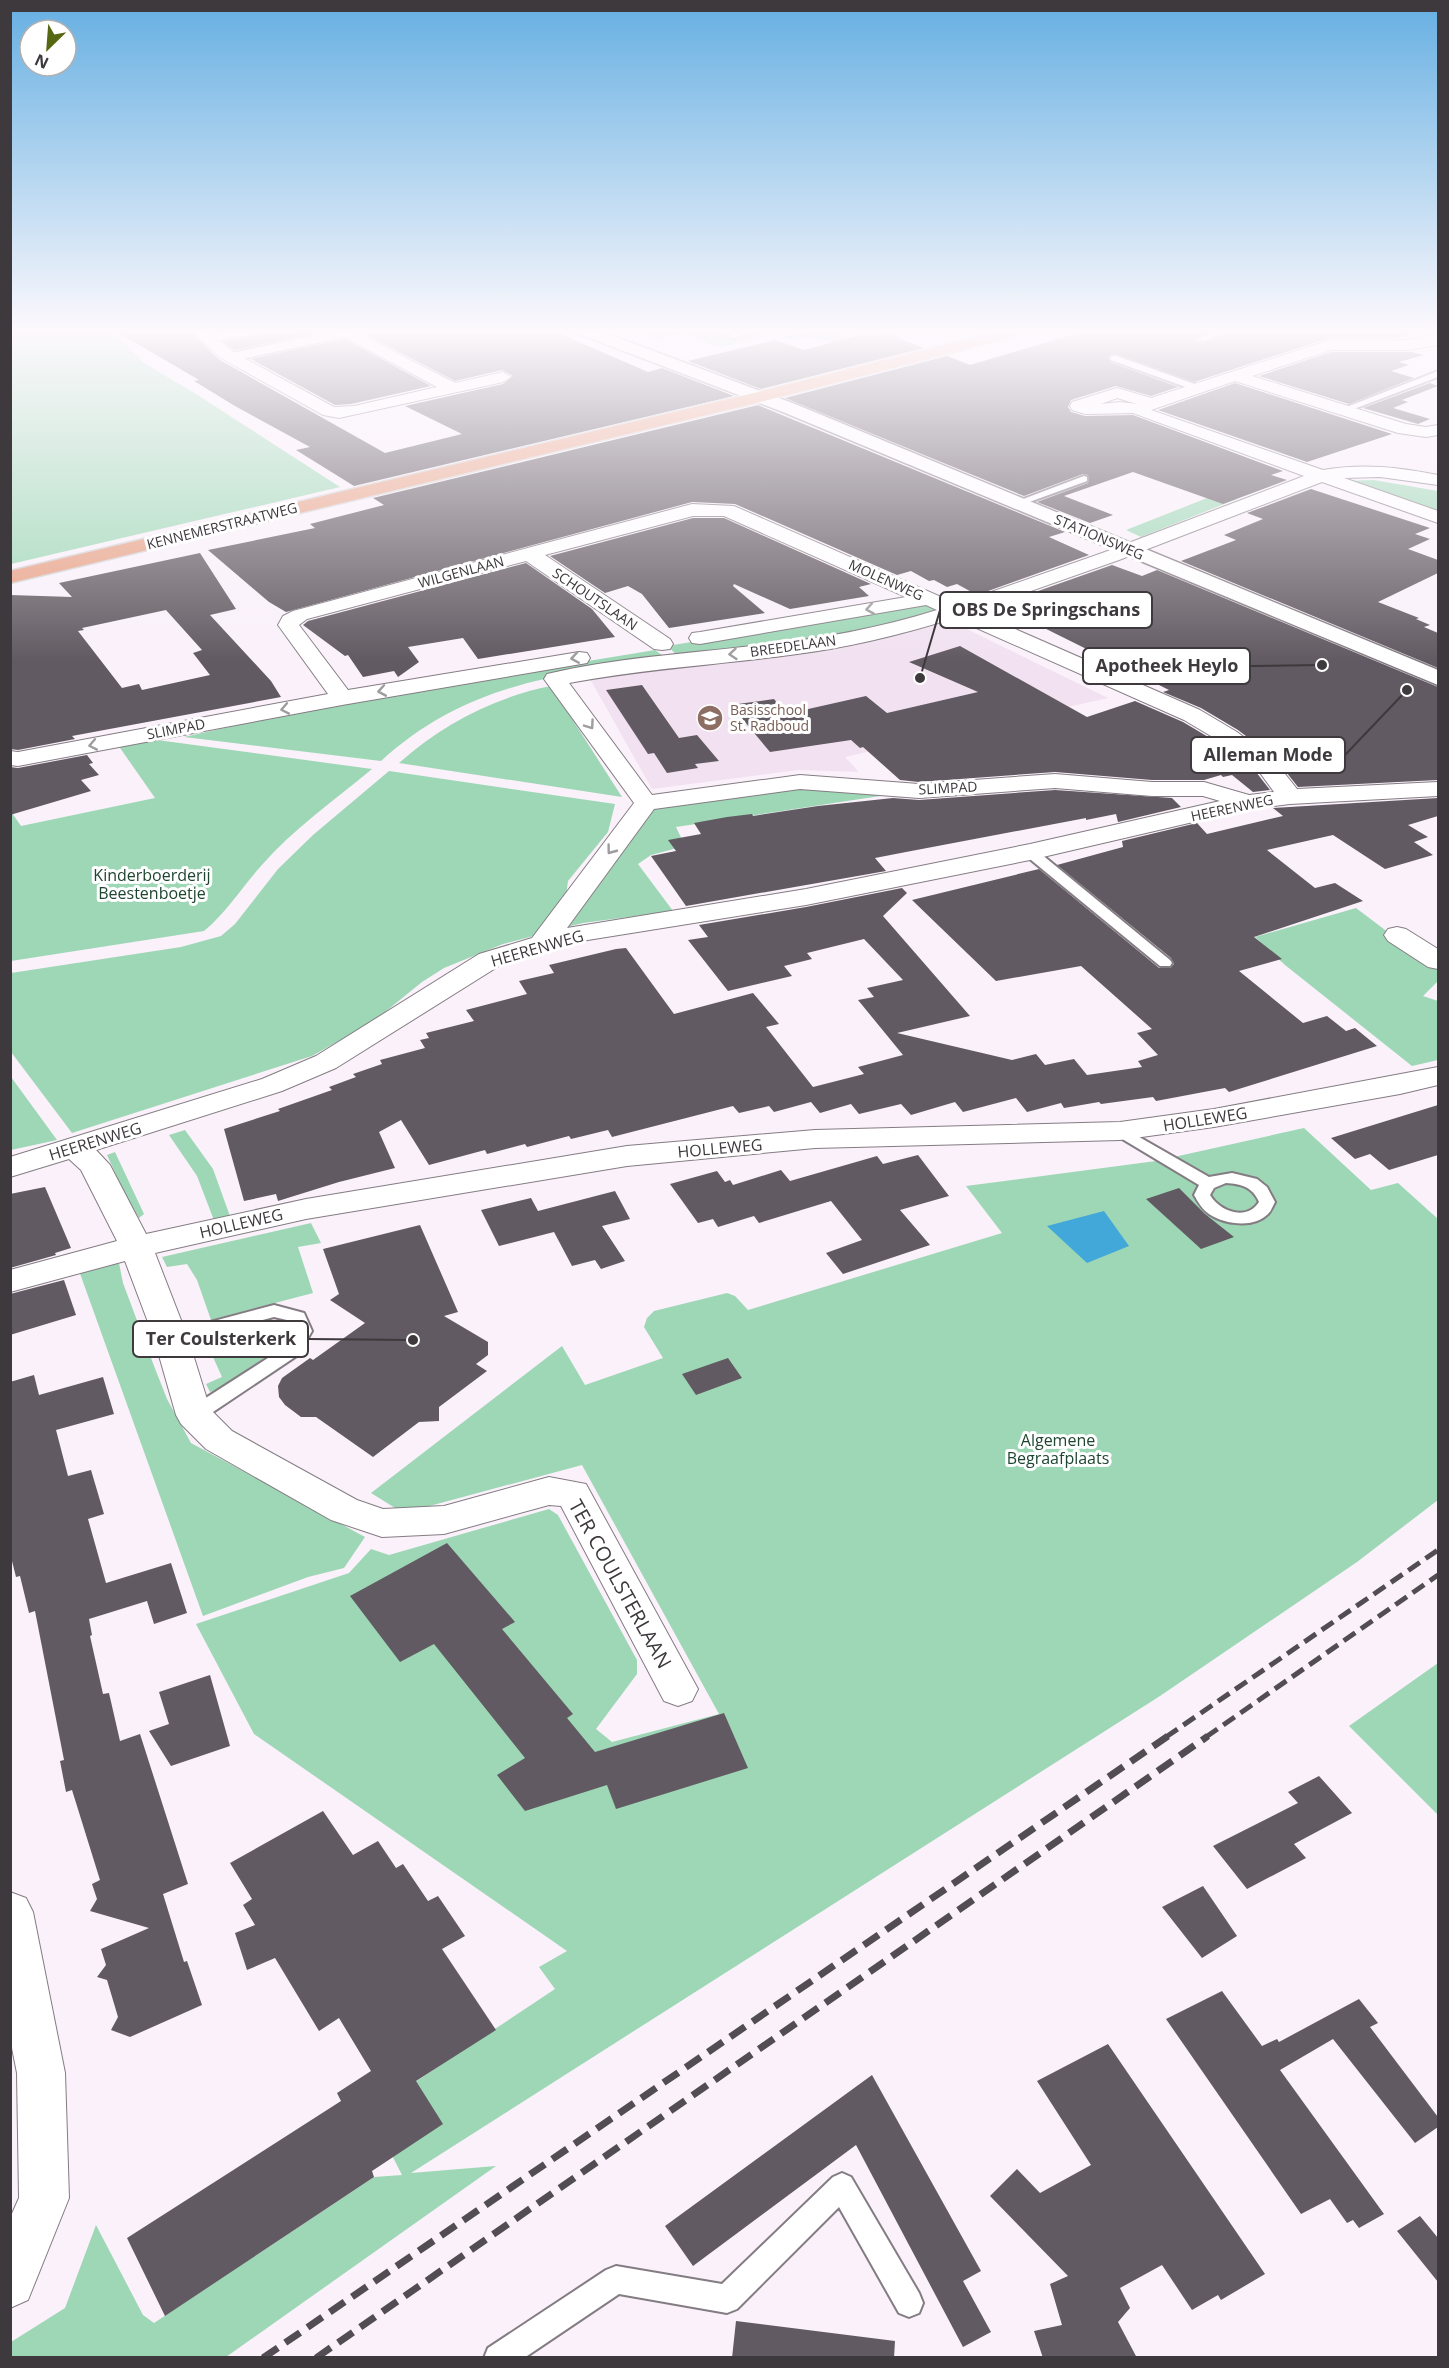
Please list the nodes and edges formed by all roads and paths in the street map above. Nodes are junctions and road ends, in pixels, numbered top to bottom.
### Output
1 (583, 440) edge
2 (863, 440) edge
3 (1222, 440) edge
4 (1328, 475) junction
5 (1084, 478) dead end
6 (1438, 480) edge
7 (1438, 488) edge
8 (1018, 503) junction
9 (727, 510) joint
10 (1438, 517) edge
11 (1129, 550) junction
12 (528, 554) junction
13 (10, 577) edge
14 (928, 599) junction
15 (955, 612) junction
16 (662, 645) junction
17 (1438, 678) edge
18 (342, 698) junction
19 (10, 758) edge
20 (1438, 789) edge
21 (1290, 796) junction
22 (1249, 802) junction
23 (646, 803) junction
24 (1030, 852) junction
25 (1397, 934) dead end
26 (542, 943) junction
27 (1438, 961) edge
28 (1165, 963) dead end
29 (1438, 1076) edge
30 (1120, 1131) junction
31 (75, 1147) junction
32 (10, 1167) edge
33 (1208, 1183) dead end
34 (136, 1247) junction
35 (10, 1281) edge
36 (171, 1338) junction
37 (194, 1415) junction
38 (678, 1689) dead end
39 (10, 1912) edge
40 (10, 2282) edge
41 (909, 2303) dead end
42 (498, 2358) edge

1 - 13 main road, KENNEMERSTRAATWEG
2 - 8 street, STATIONSWEG
3 - 4 street
4 - 6 street, BREEDELAAN
4 - 7 street, BREEDELAAN
4 - 10 street
4 - 11 street, BREEDELAAN
5 - 8 lane
8 - 11 street, STATIONSWEG
9 - 12 street, WILGENLAAN
9 - 14 street, MOLENWEG
11 - 15 street, BREEDELAAN
11 - 17 street, STATIONSWEG
12 - 16 street, SCHOUTSLAAN
12 - 18 street, WILGENLAAN
14 - 15 street, MOLENWEG
14 -> 16 street, BREEDELAAN
15 - 21 street, MOLENWEG
15 -> 23 street, BREEDELAAN
16 -> 18 street, BREEDELAAN
18 -> 19 street, SLIMPAD
20 - 21 street, HEERENWEG
21 - 22 street, HEERENWEG
22 - 23 street, SLIMPAD
22 - 24 street, HEERENWEG
23 -> 26 street
24 - 26 street, HEERENWEG
24 - 28 lane
25 - 27 street
26 - 31 street, HEERENWEG
29 - 30 street, HOLLEWEG
30 - 33 lane
30 - 34 street, HOLLEWEG
31 - 32 street, HEERENWEG
31 - 34 street, TER COULSTERLAAN
34 - 35 street, HOLLEWEG
34 - 36 street, TER COULSTERLAAN
36 - 37 street, TER COULSTERLAAN
36 - 37 lane
37 - 38 street, TER COULSTERLAAN
39 - 40 street
41 - 42 lane

